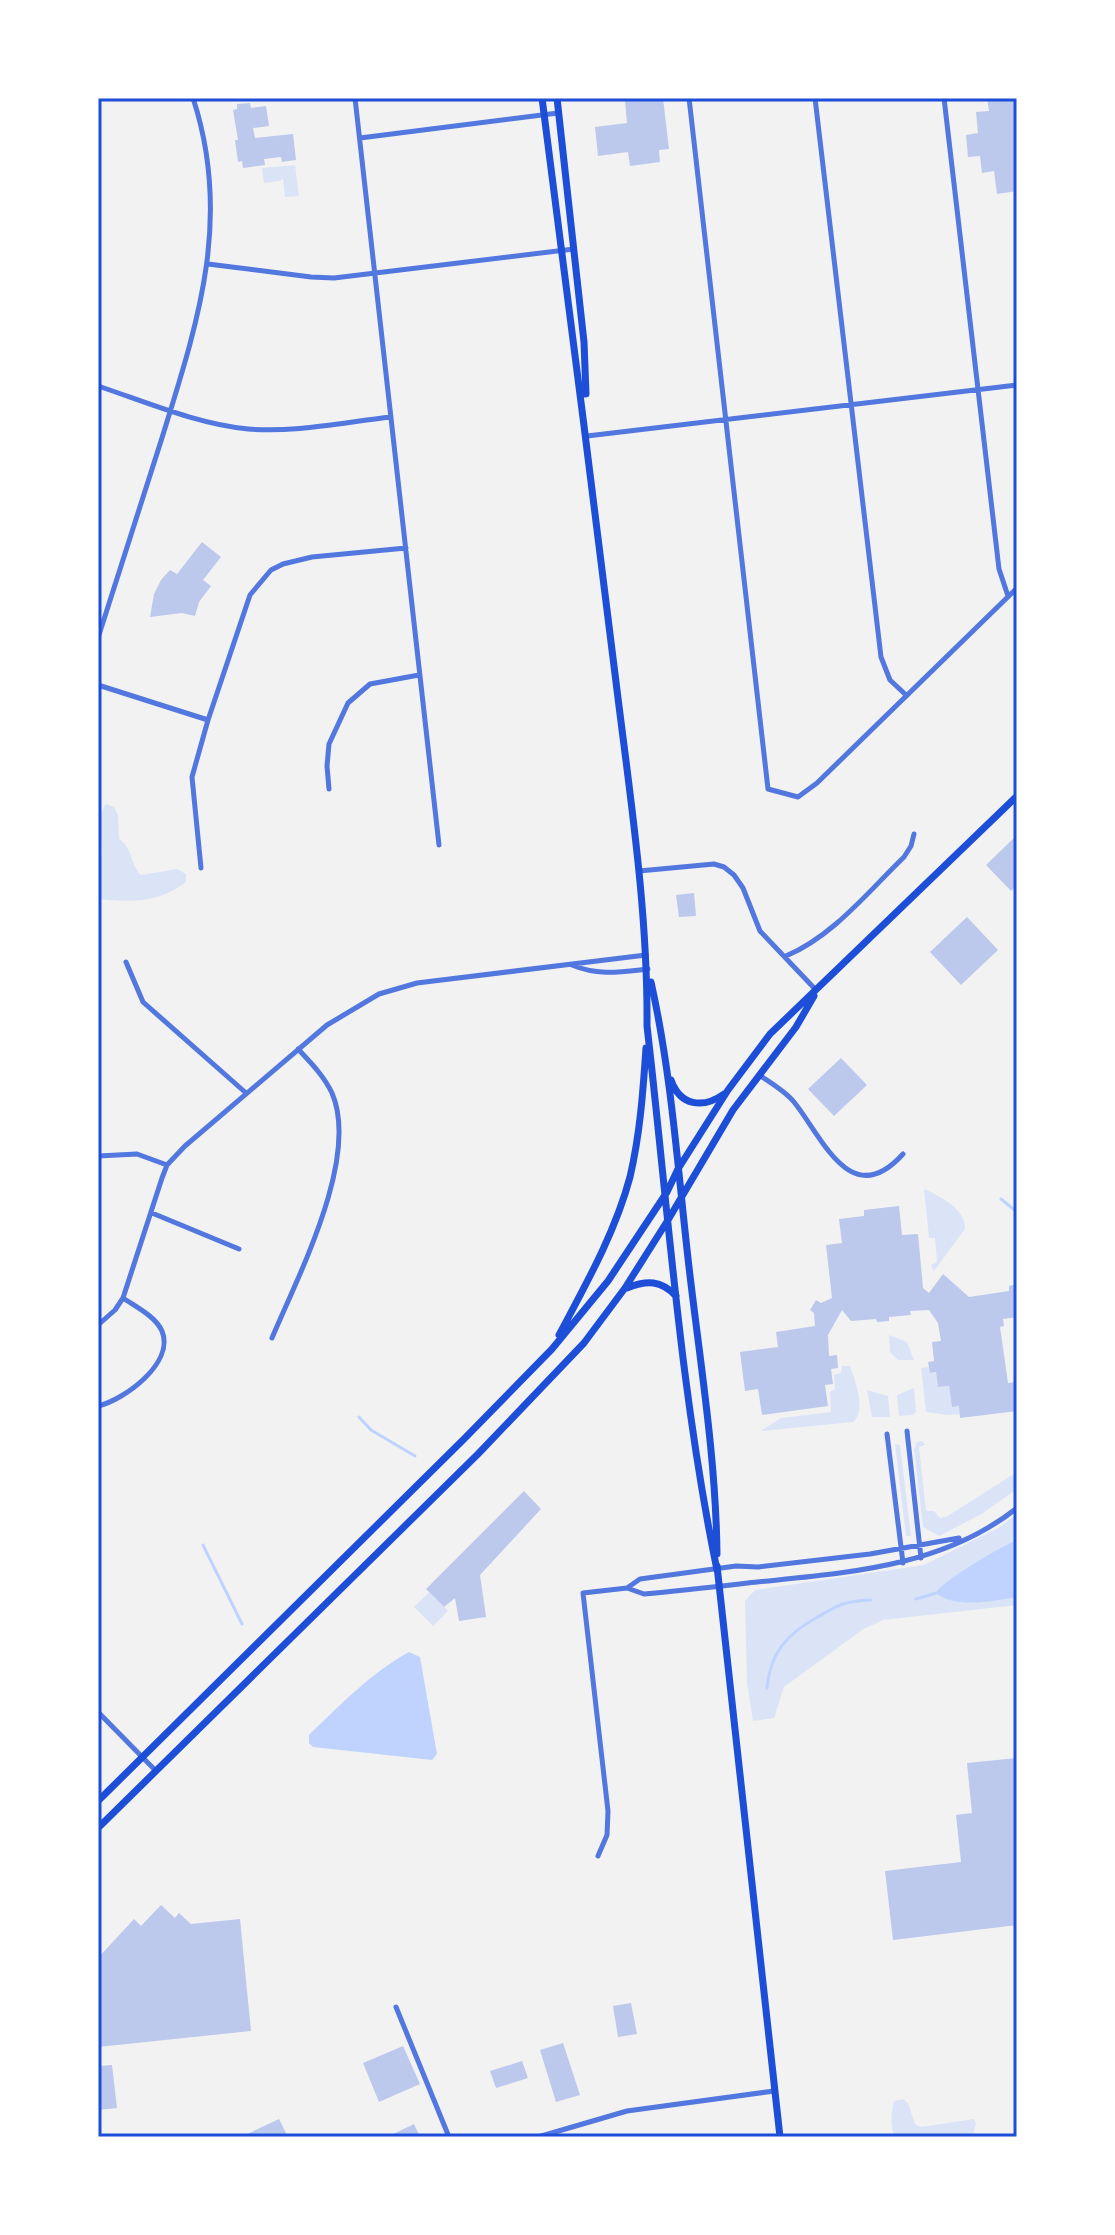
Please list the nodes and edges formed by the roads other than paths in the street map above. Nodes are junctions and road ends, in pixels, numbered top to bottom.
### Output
1 (193, 98) edge
2 (355, 98) edge
3 (542, 98) edge
4 (557, 98) edge
5 (689, 98) edge
6 (815, 98) edge
7 (944, 98) edge
8 (559, 113) junction
9 (544, 115) junction
10 (360, 138) junction
11 (574, 249) junction
12 (563, 251) junction
13 (208, 264) junction
14 (376, 273) junction
15 (1017, 385) edge
16 (98, 386) edge
17 (977, 389) junction
18 (851, 403) junction
19 (170, 410) junction
20 (391, 417) junction
21 (725, 420) junction
22 (587, 436) junction
23 (406, 548) junction
24 (1017, 588) edge
25 (1009, 596) junction
26 (98, 638) edge
27 (419, 675) junction
28 (98, 685) edge
29 (906, 695) junction
30 (208, 720) junction
31 (329, 789) dead end
32 (1017, 796) edge
33 (914, 834) dead end
34 (439, 845) dead end
35 (201, 868) dead end
36 (639, 871) junction
37 (647, 955) junction
38 (786, 956) junction
39 (126, 962) dead end
40 (571, 965) junction
41 (648, 969) junction
42 (816, 990) junction
43 (647, 1026) junction
44 (298, 1049) junction
45 (666, 1063) junction
46 (759, 1075) junction
47 (728, 1090) junction
48 (246, 1093) junction
49 (903, 1154) dead end
50 (98, 1156) edge
51 (167, 1165) junction
52 (678, 1169) junction
53 (667, 1192) junction
54 (681, 1197) junction
55 (152, 1213) junction
56 (668, 1220) junction
57 (239, 1249) dead end
58 (625, 1288) junction
59 (123, 1298) junction
60 (678, 1298) junction
61 (98, 1325) edge
62 (272, 1338) dead end
63 (552, 1349) junction
64 (98, 1406) edge
65 (907, 1431) dead end
66 (887, 1434) dead end
67 (1017, 1508) edge
68 (976, 1534) junction
69 (921, 1546) junction
70 (900, 1548) junction
71 (921, 1558) junction
72 (903, 1563) junction
73 (717, 1570) junction
74 (718, 1587) junction
75 (627, 1588) junction
76 (98, 1712) edge
77 (142, 1758) junction
78 (156, 1771) junction
79 (98, 1801) edge
80 (98, 1828) edge
81 (598, 1856) dead end
82 (396, 2007) dead end
83 (774, 2091) junction
84 (449, 2137) edge
85 (538, 2137) edge
86 (780, 2137) edge

1 - 13 street
2 - 10 street
3 - 9 main road
4 - 8 main road
5 - 21 street
6 - 18 street
7 - 17 street
8 - 9 street
8 - 11 main road
9 - 10 street
9 - 12 main road
10 - 14 street
11 - 12 street
11 - 22 main road
12 - 14 street
12 - 22 main road
13 - 14 street
13 - 19 street
14 - 20 street
15 - 17 street
16 - 19 street
17 - 18 street
17 - 25 street
18 - 21 street
18 - 29 street
19 - 20 street
19 - 26 street
20 - 23 street
21 - 22 street
21 - 29 street
22 - 36 main road
23 - 27 street
23 - 30 street
24 - 25 street
25 - 29 street
27 - 31 street
27 - 34 street
28 - 30 street
30 - 35 street
32 - 42 main road
33 - 38 street
36 - 37 main road
36 - 38 street
37 - 40 street
37 - 41 main road
38 - 42 street
39 - 48 street
40 - 41 street
40 - 44 street
41 - 43 main road
41 - 45 main road
42 - 46 main road
42 - 47 main road
43 - 53 main road
43 - 63 main road
44 - 48 street
44 - 62 street
45 - 47 main road
45 - 52 main road
46 - 49 street
46 - 54 main road
47 - 52 main road
48 - 51 street
50 - 51 street
51 - 55 street
52 - 53 main road
52 - 54 main road
53 - 56 main road
53 - 63 main road
54 - 56 main road
54 - 73 main road
55 - 57 street
55 - 59 street
56 - 58 main road
56 - 60 main road
58 - 60 main road
58 - 78 main road
59 - 61 street
59 - 64 street
60 - 73 main road
63 - 77 main road
65 - 69 street
66 - 70 street
67 - 68 street
68 - 69 street
68 - 71 street
69 - 70 street
69 - 71 street
70 - 72 street
70 - 73 street
71 - 72 street
72 - 74 street
73 - 74 main road
73 - 75 street
74 - 75 street
74 - 83 main road
75 - 81 street
76 - 77 street
77 - 78 street
77 - 79 main road
78 - 80 main road
82 - 84 street
83 - 85 street
83 - 86 main road

